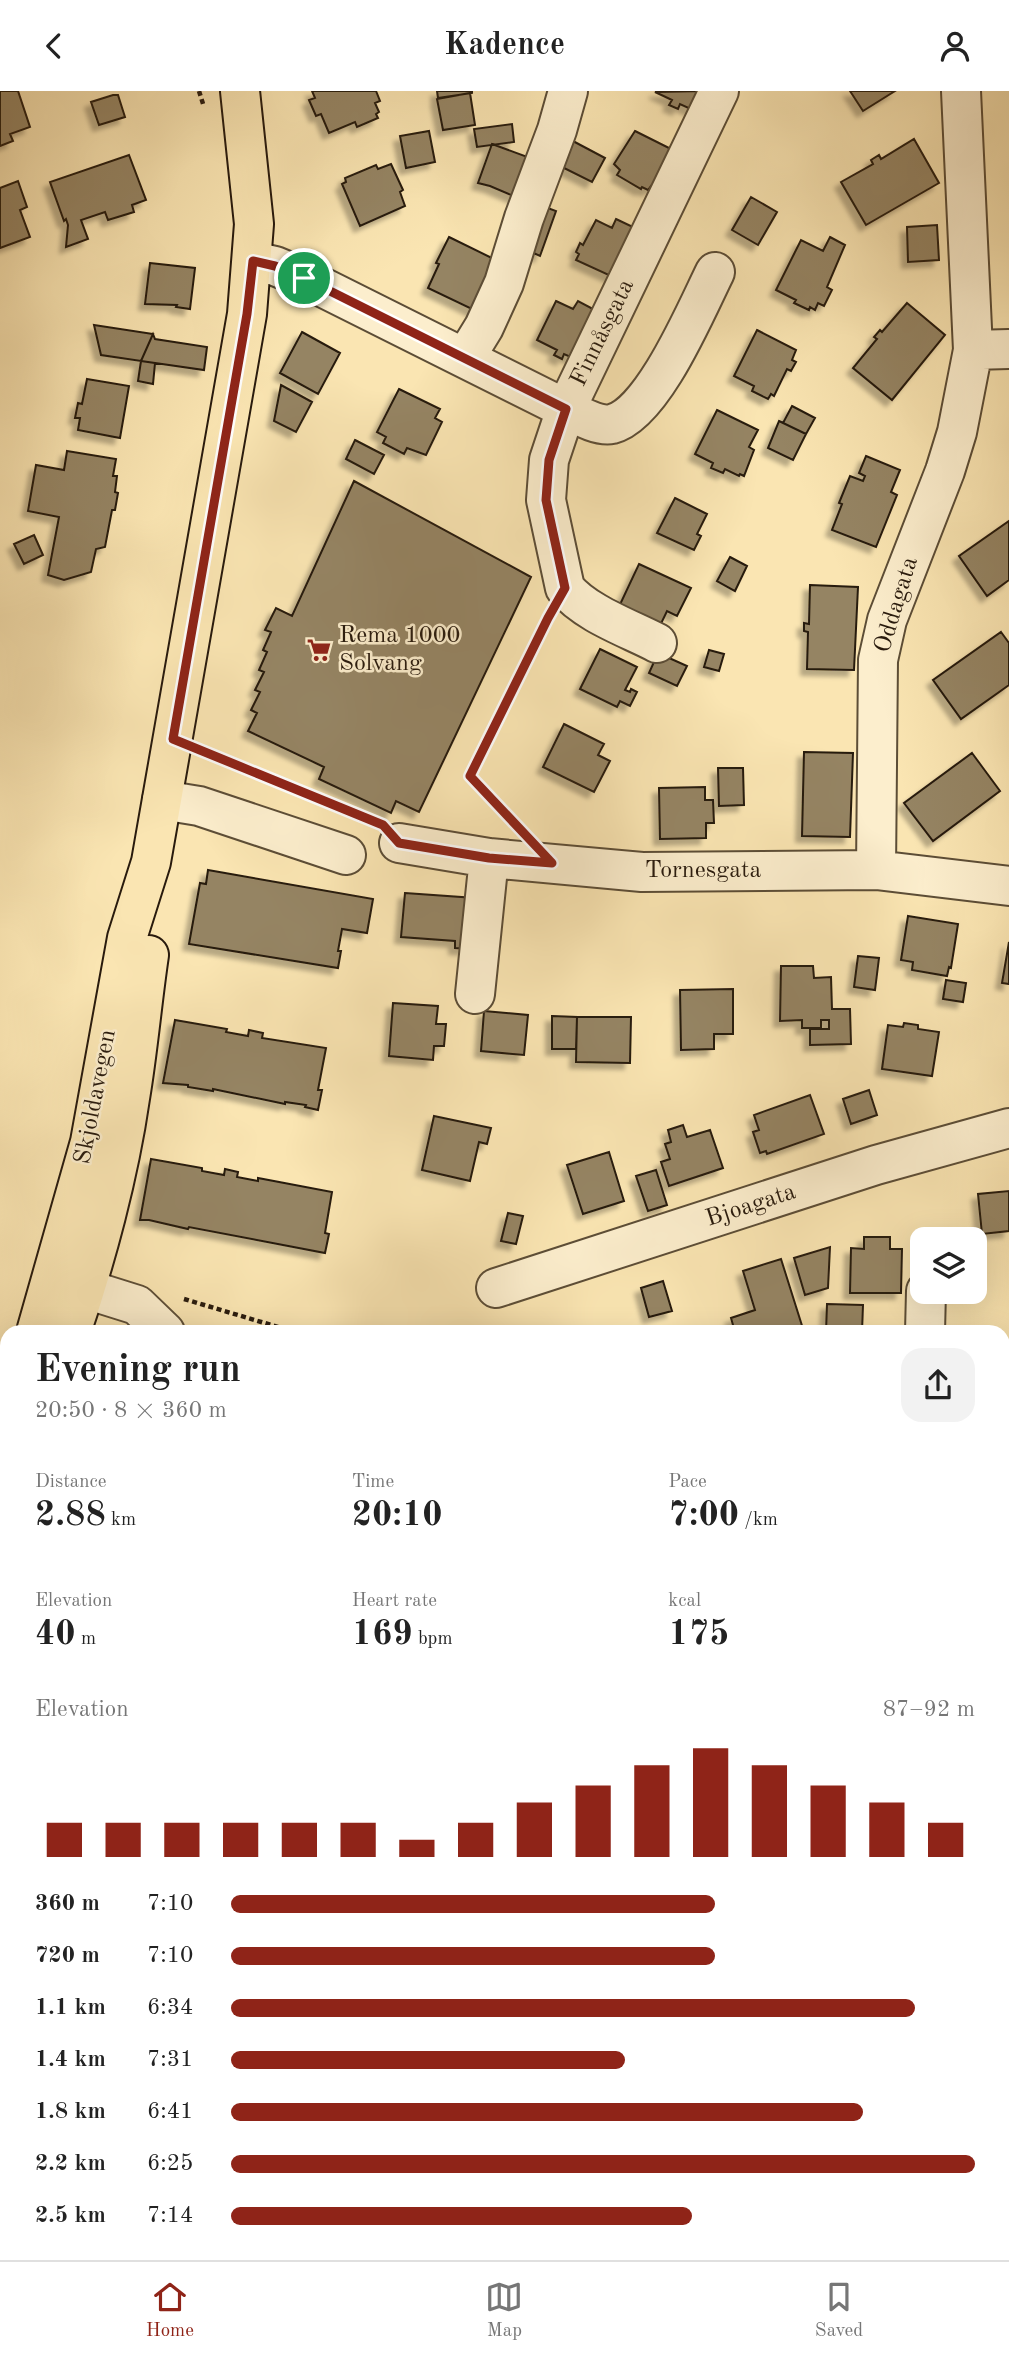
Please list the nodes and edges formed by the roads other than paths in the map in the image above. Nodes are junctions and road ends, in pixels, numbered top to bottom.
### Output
1 (220, 91) edge
2 (240, 91) edge
3 (568, 91) edge
4 (719, 91) edge
5 (961, 91) edge
6 (243, 133) junction
7 (253, 261) junction
8 (715, 272) dead end
9 (991, 349) edge
10 (466, 358) junction
11 (566, 409) junction
12 (657, 643) dead end
13 (162, 800) junction
14 (399, 843) road end
15 (346, 855) dead end
16 (489, 858) junction
17 (151, 862) junction
18 (876, 870) junction
19 (1009, 885) edge
20 (475, 994) dead end
21 (1009, 1128) edge
22 (496, 1288) dead end
23 (86, 1289) junction
24 (926, 1304) edge
25 (41, 1317) edge
26 (57, 1325) edge
27 (73, 1325) edge
28 (158, 1325) edge
29 (925, 1325) edge

1 - 6 main road, Skjoldavegen
2 - 6 main road, Skjoldavegen
3 - 10 street
4 - 11 street, Finnåsgata
5 - 9 street, Oddagata
6 - 7 main road, Skjoldavegen
7 - 10 street
7 - 13 main road, Skjoldavegen
8 - 11 street
9 - 18 street, Oddagata
10 - 11 street
11 - 12 street, Finnåsgata
13 - 15 street
13 - 17 main road, Skjoldavegen
14 - 16 street, Tornesgata
16 - 18 street, Tornesgata
16 - 20 street
17 - 23 main road, Skjoldavegen
17 - 25 main road, Skjoldavegen
18 - 19 street, Tornesgata
21 - 22 street, Bjoagata
23 - 25 street
23 - 27 main road, Skjoldavegen
23 - 28 street
24 - 29 street
25 - 26 street

